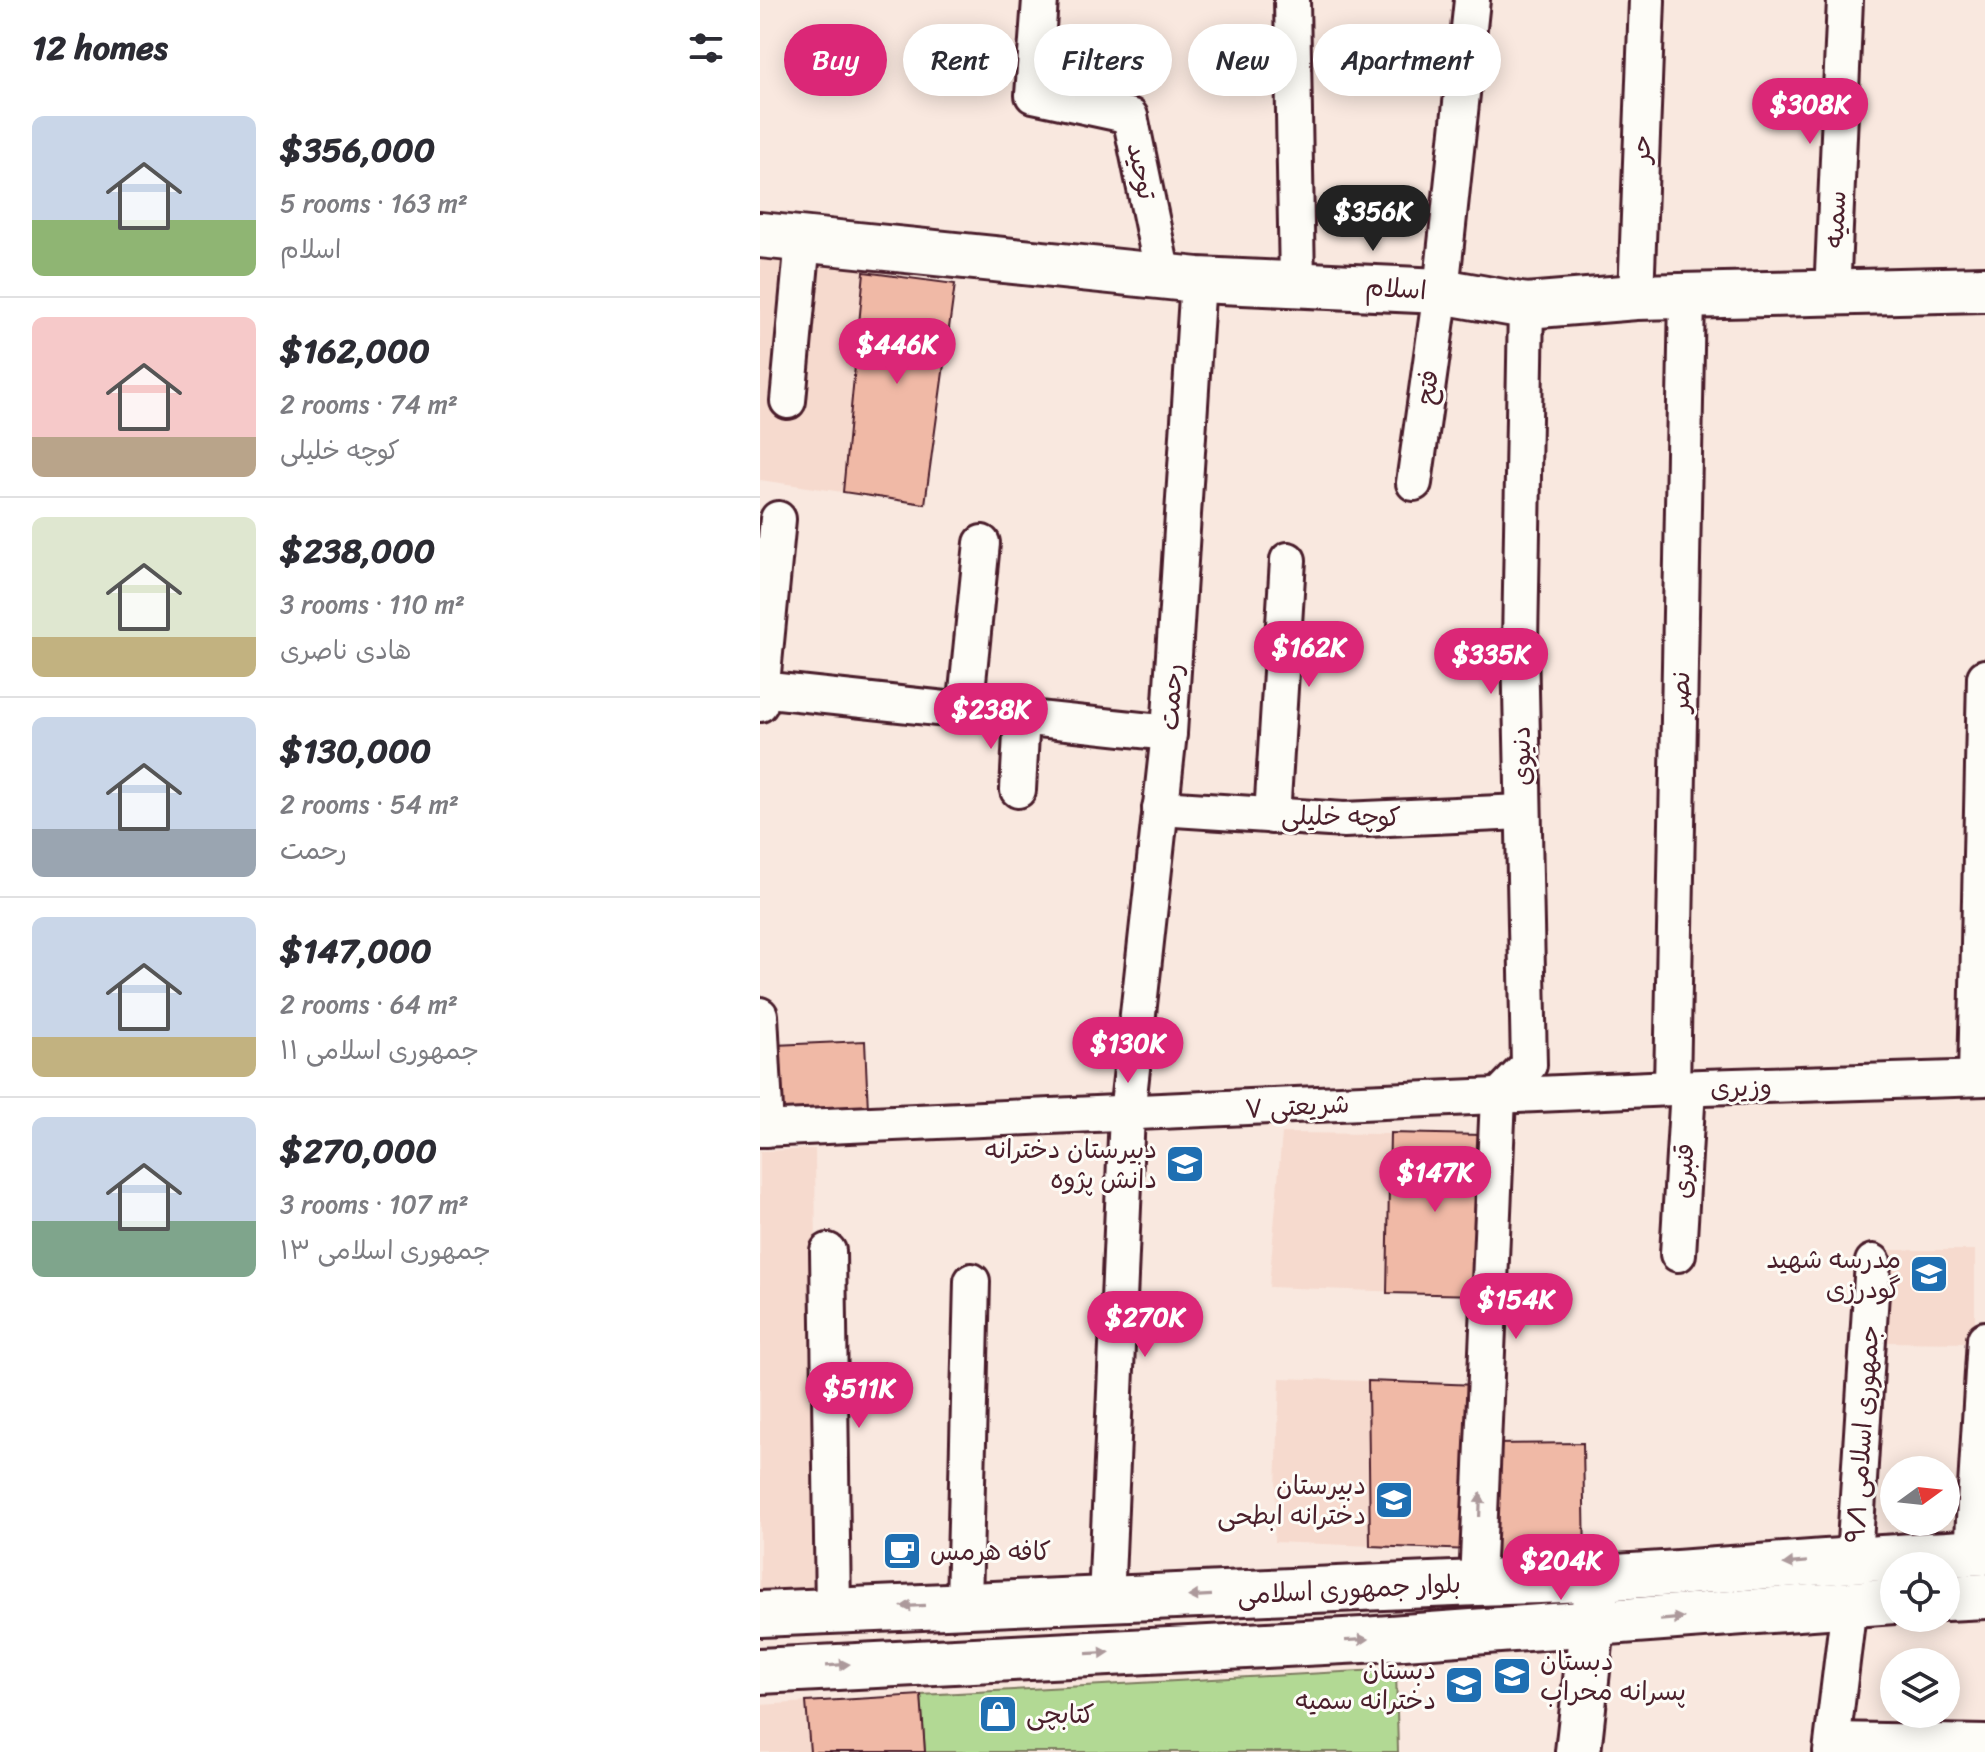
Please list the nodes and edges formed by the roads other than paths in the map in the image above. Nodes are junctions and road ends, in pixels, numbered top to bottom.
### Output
1 (1040, 0) edge
2 (1292, 0) edge
3 (1472, 0) edge
4 (1647, 0) edge
5 (1845, 0) edge
6 (760, 235) edge
7 (803, 240) junction
8 (1181, 278) junction
9 (1297, 282) junction
10 (1985, 289) edge
11 (1441, 291) junction
12 (1832, 295) junction
13 (1687, 296) junction
14 (1636, 297) junction
15 (1526, 306) junction
16 (788, 401) dead end
17 (1414, 483) dead end
18 (778, 519) dead end
19 (982, 543) dead end
20 (1288, 560) dead end
21 (1985, 677) edge
22 (760, 694) edge
23 (965, 711) junction
24 (1022, 715) junction
25 (1169, 733) junction
26 (1018, 790) dead end
27 (1160, 808) junction
28 (1522, 812) junction
29 (1272, 816) junction
30 (760, 1015) edge
31 (1980, 1078) edge
32 (1680, 1088) junction
33 (1498, 1097) junction
34 (1127, 1114) junction
35 (763, 1129) edge
36 (828, 1251) dead end
37 (1678, 1254) dead end
38 (1873, 1262) dead end
39 (972, 1281) dead end
40 (1985, 1339) edge
41 (1978, 1552) edge
42 (1854, 1558) junction
43 (1596, 1581) junction
44 (1477, 1583) junction
45 (1985, 1596) edge
46 (1960, 1597) edge
47 (1106, 1601) junction
48 (1880, 1602) edge
49 (964, 1603) junction
50 (1849, 1604) junction
51 (833, 1610) junction
52 (760, 1614) edge
53 (1595, 1626) junction
54 (760, 1671) edge
55 (1985, 1743) edge
56 (1832, 1746) edge
57 (1578, 1752) edge

1 - 8 street, توحید
2 - 9 street
3 - 11 street, فتح
4 - 14 street, حر
5 - 12 street, سمیه
6 - 7 main road, اسلام
7 - 8 main road, اسلام
7 - 16 street
8 - 9 main road, اسلام
8 - 25 street, رحمت
9 - 11 main road, اسلام
10 - 12 main road, اسلام
11 - 15 main road, اسلام
11 - 17 street, فتح
12 - 13 main road, اسلام
13 - 14 main road, اسلام
13 - 32 street, نصر
14 - 15 main road, اسلام
15 - 28 street, دنیوی
18 - 22 street
19 - 23 street
20 - 29 street
21 - 31 street
22 - 23 street
23 - 24 street
24 - 25 street
24 - 26 street
25 - 27 street, رحمت
27 - 29 street, کوچه خلیلی
27 - 34 street, رحمت
28 - 29 street, کوچه خلیلی
28 - 33 street, دنیوی
30 - 35 street
31 - 32 street, وزیری
32 - 33 street, وزیری
32 - 37 street, قنبری
33 - 34 street, شریعتی ۷
44 -> 33 street
34 - 35 street, شریعتی ۷
34 - 47 street, رحمت
36 - 51 street
38 - 42 street, جمهوری اسلامی ۹/۱
39 - 49 street
40 - 41 street
41 - 42 main road, بلوار جمهوری اسلامی
42 -> 43 main road, بلوار جمهوری اسلامی
43 - 44 main road, بلوار جمهوری اسلامی
43 - 53 main road
44 -> 47 main road, بلوار جمهوری اسلامی
45 - 46 main road
47 - 49 main road, بلوار جمهوری اسلامی
48 - 50 main road, بلوار جمهوری اسلامی
49 -> 51 main road, بلوار جمهوری اسلامی
53 -> 50 main road, بلوار جمهوری اسلامی
50 - 56 street
51 - 52 main road, بلوار جمهوری اسلامی
54 -> 53 main road, بلوار جمهوری اسلامی
53 - 57 main road
55 - 56 street

